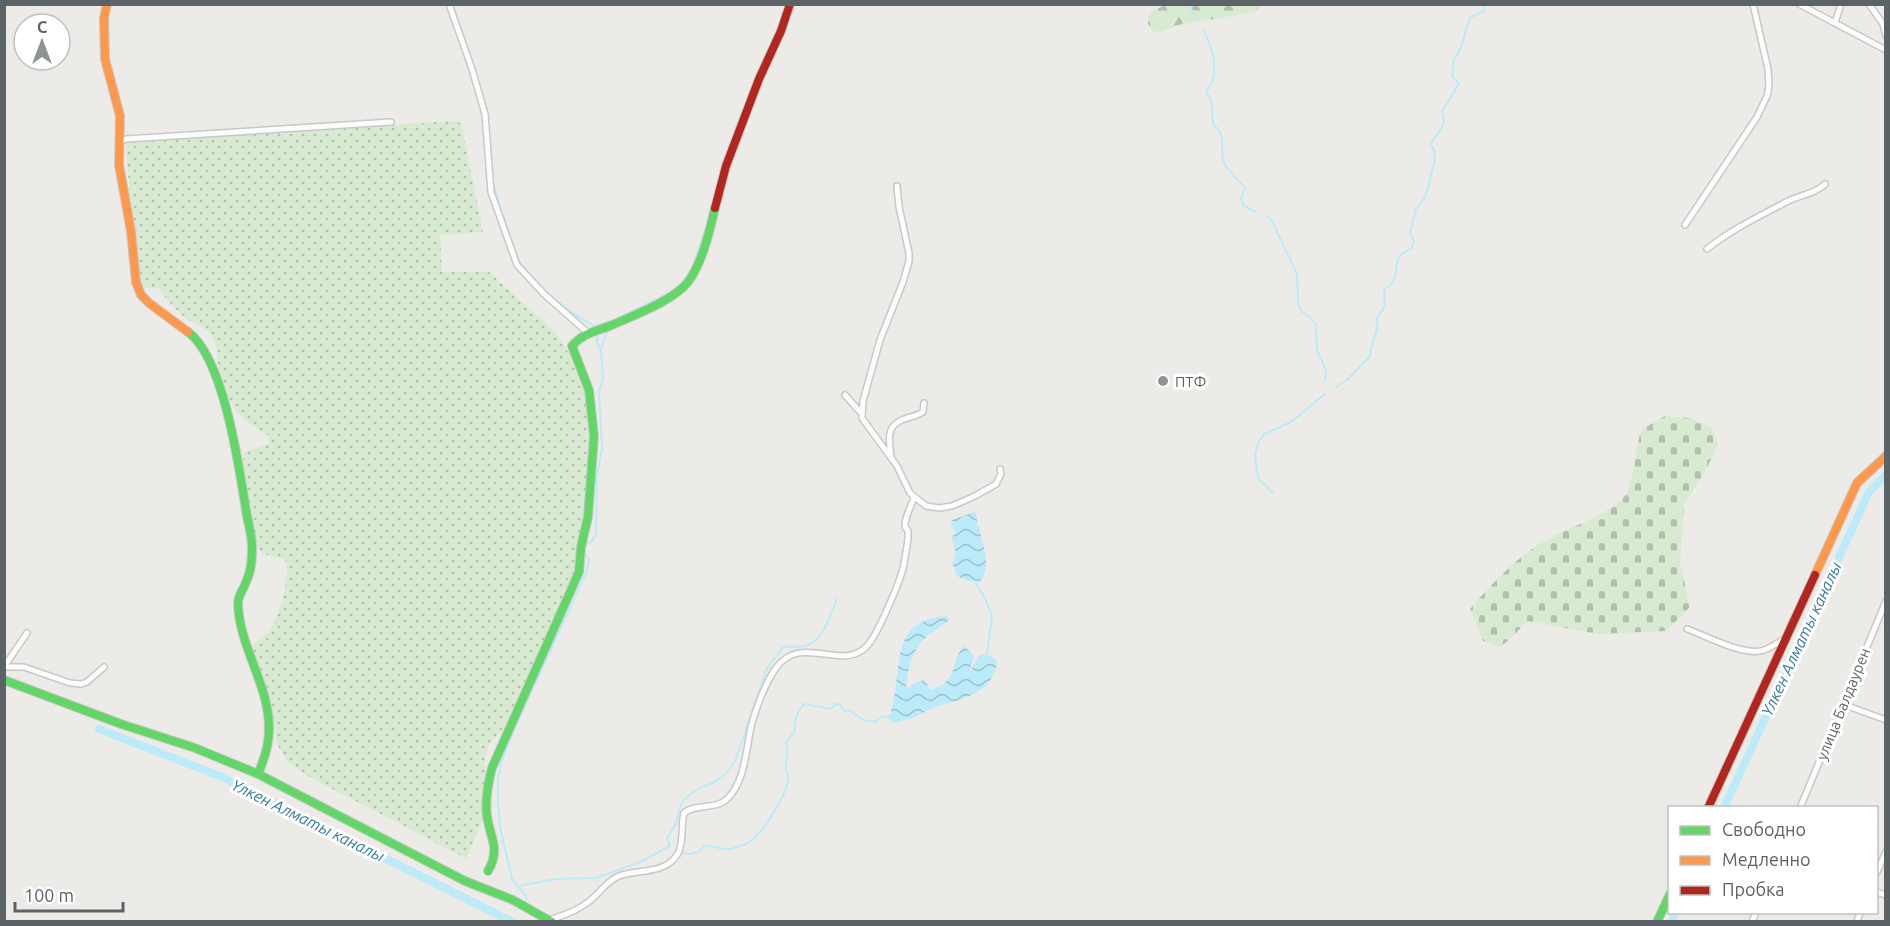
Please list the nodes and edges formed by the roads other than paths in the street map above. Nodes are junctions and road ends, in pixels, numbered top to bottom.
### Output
1 (107, 4) edge
2 (449, 4) edge
3 (790, 4) edge
4 (1753, 4) edge
5 (1799, 4) edge
6 (1841, 4) edge
7 (1869, 4) edge
8 (1835, 23) junction
9 (1885, 23) edge
10 (1886, 36) edge
11 (1886, 50) edge
12 (391, 122) dead end
13 (119, 142) junction
14 (1825, 184) dead end
15 (897, 186) dead end
16 (1685, 225) dead end
17 (1707, 249) dead end
18 (587, 332) junction
19 (845, 395) dead end
20 (924, 403) dead end
21 (862, 414) junction
22 (1886, 456) edge
23 (891, 458) junction
24 (1000, 469) dead end
25 (914, 498) junction
26 (1886, 601) edge
27 (1687, 629) dead end
28 (27, 633) dead end
29 (1785, 639) junction
30 (104, 667) dead end
31 (4, 680) edge
32 (1842, 704) junction
33 (1886, 720) edge
34 (258, 774) junction
35 (1708, 806) edge
36 (1800, 806) edge
37 (1886, 852) edge
38 (488, 870) dead end
39 (1878, 870) edge
40 (1668, 898) edge
41 (569, 913) junction
42 (550, 921) edge
43 (569, 921) edge
44 (1657, 921) edge

1 - 13 street
2 - 18 street
3 - 18 street
4 - 16 street
5 - 8 street
6 - 8 street
7 - 9 street
8 - 11 street
9 - 10 street
12 - 13 street
13 - 34 street
14 - 17 street
15 - 21 street
18 - 38 street
19 - 21 street
20 - 23 street
21 - 23 street
22 - 29 street
23 - 25 street
24 - 25 street
25 - 41 street
26 - 32 street, улица Балдаурен
27 - 29 street
28 - 30 street
29 - 35 street
31 - 34 street
32 - 33 street
32 - 36 street, улица Балдаурен
34 - 42 street
37 - 39 street
40 - 44 street
41 - 42 street
41 - 43 street

